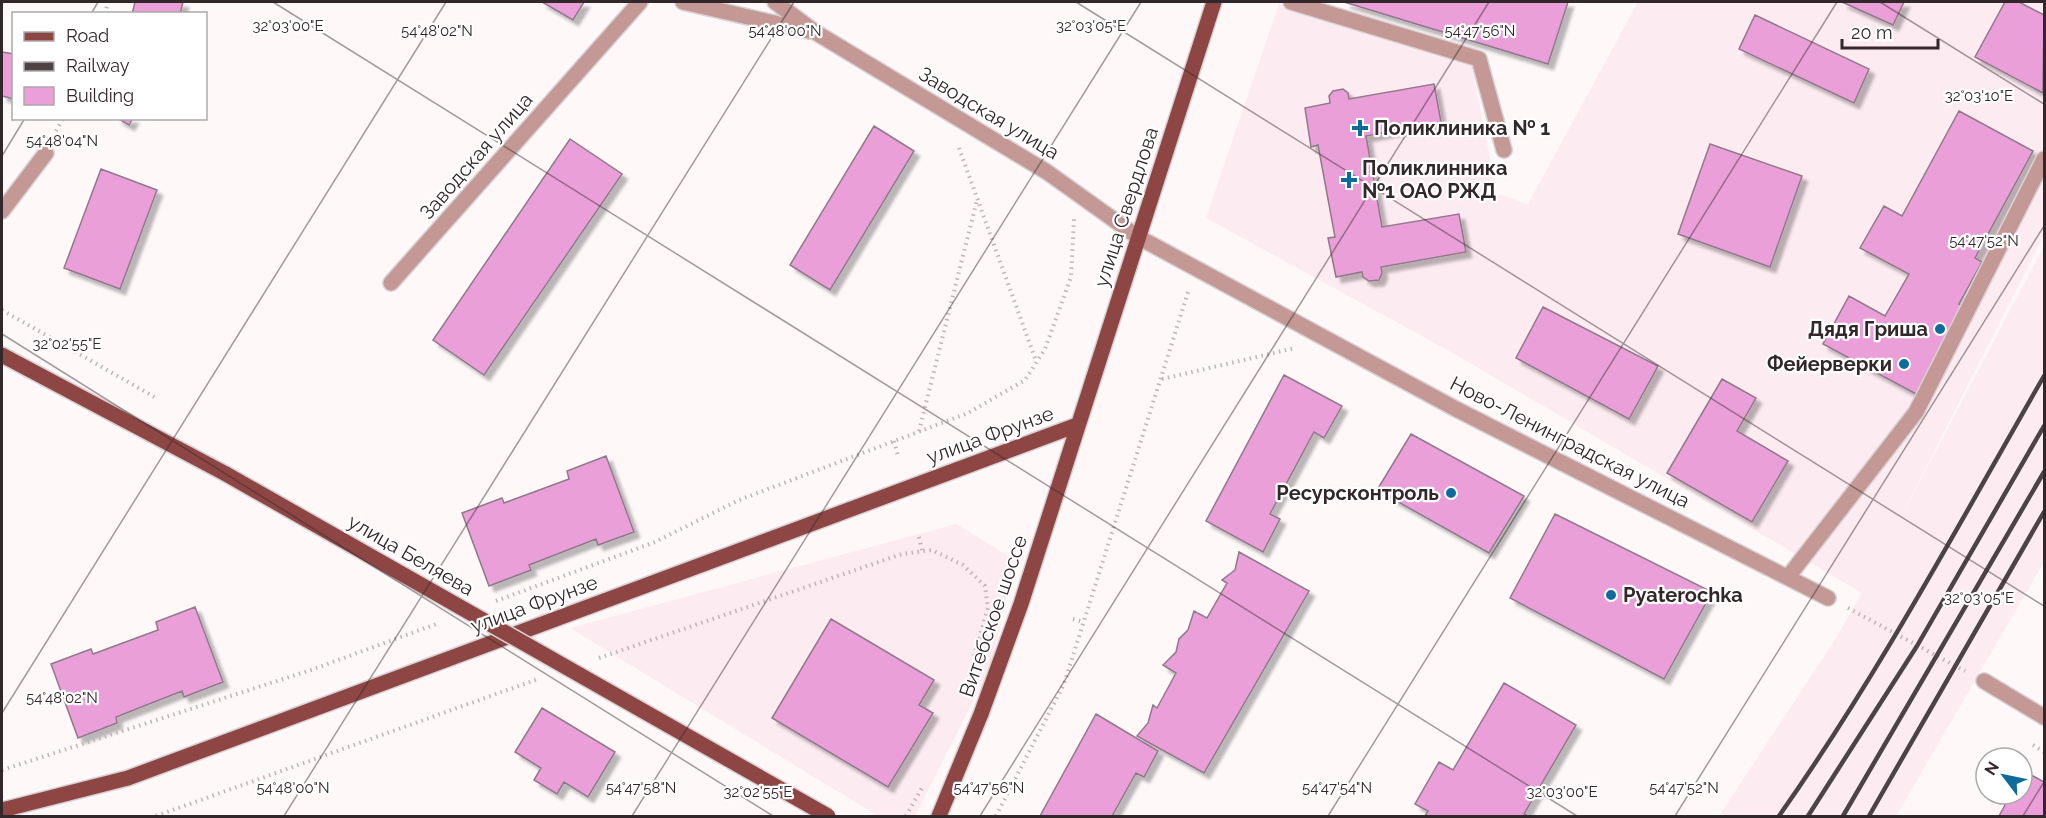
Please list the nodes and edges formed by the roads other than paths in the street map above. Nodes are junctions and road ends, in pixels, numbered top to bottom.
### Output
1 (640, 2) edge
2 (684, 2) edge
3 (775, 2) edge
4 (1214, 2) edge
5 (1291, 2) edge
6 (815, 32) junction
7 (1504, 150) dead end
8 (46, 153) dead end
9 (2044, 159) edge
10 (2, 211) edge
11 (1138, 237) junction
12 (391, 283) dead end
13 (2, 355) edge
14 (1077, 425) junction
15 (1788, 577) junction
16 (1828, 598) road end
17 (1984, 681) road end
18 (2044, 717) edge
19 (9, 811) edge
20 (828, 816) edge
21 (939, 816) edge

1 - 12 street, Заводская улица
2 - 6 street, Заводская улица
3 - 6 street, Заводская улица
4 - 11 main road, улица Свердлова
5 - 7 street
6 - 11 street, Заводская улица
8 - 10 street
9 - 15 street
11 - 14 main road, улица Свердлова
11 - 15 street, Ново-Ленинградская улица
13 - 20 main road, улица Беляева, bridge
14 - 19 main road, улица Фрунзе
14 - 21 main road, Витебское шоссе
15 - 16 street, Ново-Ленинградская улица
17 - 18 street

